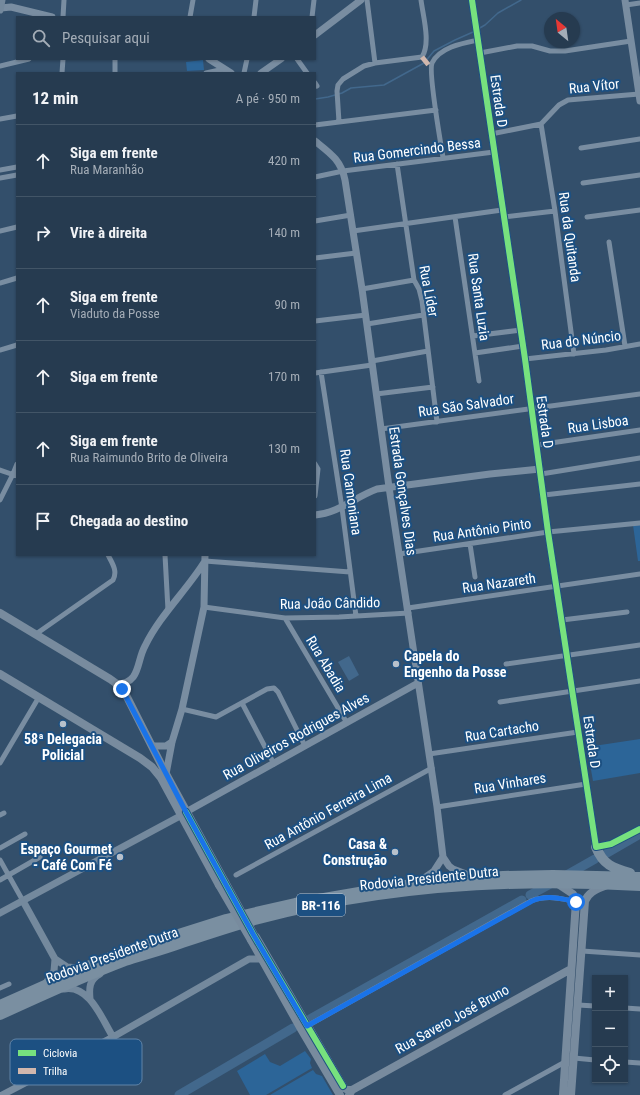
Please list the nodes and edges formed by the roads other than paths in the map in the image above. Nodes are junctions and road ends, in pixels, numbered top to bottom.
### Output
1 (64, 0) edge
2 (193, 0) edge
3 (256, 0) edge
4 (314, 0) edge
5 (361, 0) edge
6 (367, 0) edge
7 (421, 0) edge
8 (472, 0) edge
9 (625, 3) edge
10 (640, 3) edge
11 (1, 6) edge
12 (48, 16) edge
13 (64, 16) edge
14 (190, 16) edge
15 (254, 16) edge
16 (312, 16) edge
17 (316, 33) edge
18 (478, 38) junction
19 (631, 41) junction
20 (480, 53) junction
21 (26, 60) edge
22 (63, 60) edge
23 (115, 60) edge
24 (210, 60) edge
25 (247, 60) edge
26 (280, 60) edge
27 (298, 60) edge
28 (375, 63) junction
29 (0, 66) edge
30 (227, 71) edge
31 (62, 72) edge
32 (115, 72) edge
33 (216, 72) edge
34 (244, 72) edge
35 (262, 72) edge
36 (306, 72) edge
37 (638, 76) edge
38 (640, 97) edge
39 (436, 110) junction
40 (16, 116) edge
41 (0, 119) edge
42 (339, 122) junction
43 (542, 124) junction
44 (316, 125) edge
45 (491, 134) junction
46 (640, 139) edge
47 (316, 142) edge
48 (581, 148) dead end
49 (494, 152) junction
50 (444, 158) junction
51 (397, 164) junction
52 (16, 167) edge
53 (0, 170) edge
54 (344, 171) junction
55 (16, 175) edge
56 (640, 175) edge
57 (316, 177) edge
58 (0, 178) edge
59 (583, 183) dead end
60 (640, 210) edge
61 (555, 211) junction
62 (503, 213) junction
63 (351, 215) junction
64 (455, 217) junction
65 (588, 217) dead end
66 (316, 221) edge
67 (406, 224) junction
68 (16, 227) edge
69 (0, 231) edge
70 (353, 231) junction
71 (609, 242) dead end
72 (356, 253) junction
73 (316, 258) edge
74 (16, 278) edge
75 (414, 280) junction
76 (0, 283) edge
77 (362, 289) junction
78 (423, 314) junction
79 (366, 315) junction
80 (316, 321) edge
81 (367, 324) junction
82 (521, 330) junction
83 (473, 336) junction
84 (640, 344) edge
85 (16, 346) edge
86 (523, 346) junction
87 (625, 346) junction
88 (0, 350) edge
89 (428, 351) junction
90 (476, 353) junction
91 (574, 354) junction
92 (525, 359) junction
93 (372, 363) junction
94 (318, 373) edge
95 (479, 381) dead end
96 (433, 387) junction
97 (376, 394) junction
98 (640, 394) edge
99 (531, 408) junction
100 (437, 422) junction
101 (381, 430) junction
102 (640, 430) edge
103 (537, 445) junction
104 (640, 458) edge
105 (316, 466) edge
106 (0, 470) edge
107 (540, 471) junction
108 (15, 475) edge
109 (640, 484) edge
110 (316, 487) edge
111 (389, 487) junction
112 (544, 495) junction
113 (0, 500) edge
114 (342, 508) junction
115 (316, 515) edge
116 (640, 523) edge
117 (548, 532) junction
118 (470, 544) junction
119 (399, 554) junction
120 (108, 556) edge
121 (165, 556) edge
122 (205, 558) edge
123 (350, 572) junction
124 (640, 574) edge
125 (475, 577) dead end
126 (557, 587) junction
127 (204, 607) junction
128 (168, 610) junction
129 (408, 610) junction
130 (627, 612) dead end
131 (0, 613) edge
132 (356, 616) junction
133 (285, 618) junction
134 (562, 620) junction
135 (36, 634) junction
136 (640, 645) edge
137 (568, 654) junction
138 (506, 664) dead end
139 (0, 674) edge
140 (640, 681) edge
141 (418, 683) junction
142 (117, 684) junction
143 (573, 690) junction
144 (39, 697) junction
145 (500, 702) dead end
146 (242, 703) junction
147 (182, 709) junction
148 (347, 723) junction
149 (578, 732) junction
150 (172, 742) junction
151 (305, 746) junction
152 (154, 748) junction
153 (429, 754) junction
154 (142, 760) junction
155 (0, 763) edge
156 (274, 764) junction
157 (432, 768) junction
158 (164, 776) junction
159 (586, 784) junction
160 (437, 807) junction
161 (184, 814) junction
162 (640, 829) edge
163 (25, 834) dead end
164 (596, 846) junction
165 (0, 848) edge
166 (40, 857) dead end
167 (443, 857) junction
168 (0, 860) edge
169 (8, 875) junction
170 (236, 875) dead end
171 (640, 876) edge
172 (476, 878) junction
173 (0, 880) edge
174 (556, 881) junction
175 (416, 883) junction
176 (608, 884) junction
177 (640, 886) edge
178 (23, 901) junction
179 (576, 902) junction
180 (0, 913) edge
181 (575, 919) junction
182 (584, 919) junction
183 (254, 941) junction
184 (582, 950) junction
185 (640, 955) edge
186 (55, 959) junction
187 (249, 959) junction
188 (261, 959) junction
189 (112, 966) junction
190 (83, 968) junction
191 (571, 969) junction
192 (580, 977) junction
193 (9, 984) dead end
194 (44, 985) junction
195 (0, 988) edge
196 (55, 990) junction
197 (90, 1000) junction
198 (0, 1005) edge
199 (578, 1005) junction
200 (592, 1006) edge
201 (628, 1008) edge
202 (640, 1009) edge
203 (0, 1015) edge
204 (307, 1026) junction
205 (112, 1037) junction
206 (108, 1039) edge
207 (574, 1058) junction
208 (592, 1060) edge
209 (565, 1062) junction
210 (628, 1062) edge
211 (640, 1063) edge
212 (21, 1085) edge
213 (350, 1092) edge
214 (2, 1095) edge
215 (340, 1095) edge
216 (505, 1095) edge
217 (563, 1095) edge
218 (571, 1095) edge

1 - 13 street
2 - 14 street
3 - 15 street
4 - 16 street
5 - 17 street
6 - 28 street
7 - 28 street
8 - 18 street, Estrada D
9 - 10 street
9 - 19 street
11 - 12 street
18 - 20 street, Estrada D
18 - 39 street
19 - 20 street
19 - 37 street
20 - 45 street, Estrada D
21 - 29 street
22 - 31 street
23 - 32 street
24 - 30 street
25 - 34 street
26 - 35 street
27 - 36 street
28 - 42 street
30 - 33 street
37 - 38 street
38 - 43 street, Rua Vítor
39 - 42 street
39 - 50 street
40 - 41 street
42 - 44 street
43 - 45 street
43 - 61 street, Rua da Quitanda
45 - 49 street, Estrada D
46 - 48 street
47 - 54 street, Estrada Gonçalves Dias
49 - 50 street, Rua Gomercindo Bessa
49 - 62 street, Estrada D
50 - 51 street, Rua Gomercindo Bessa
51 - 54 street, Rua Gomercindo Bessa
51 - 67 street, Rua Líder
52 - 53 street
54 - 57 street, Rua Gomercindo Bessa
54 - 63 street, Estrada Gonçalves Dias
55 - 58 street
56 - 59 street
60 - 65 street
61 - 62 street
61 - 91 street, Rua da Quitanda
62 - 64 street
62 - 82 street, Estrada D
63 - 66 street
63 - 70 street, Estrada Gonçalves Dias
64 - 67 street
64 - 83 street, Rua Santa Luzia
67 - 70 street
67 - 75 street, Rua Líder
68 - 69 street
70 - 72 street, Estrada Gonçalves Dias
71 - 87 street
72 - 73 street
72 - 77 street, Estrada Gonçalves Dias
74 - 76 street
75 - 77 street
75 - 78 street, Rua Líder
77 - 79 street, Estrada Gonçalves Dias
78 - 81 street
78 - 89 street, Rua Líder
79 - 80 street
79 - 81 street, Estrada Gonçalves Dias
81 - 93 street, Estrada Gonçalves Dias
82 - 83 street
82 - 86 street, Estrada D
83 - 90 street, Rua Santa Luzia
84 - 87 street, Rua do Núncio
85 - 88 street
86 - 90 street
86 - 92 street, Estrada D
87 - 91 street, Rua do Núncio
89 - 93 street
89 - 96 street, Rua Líder
90 - 95 street, Rua Santa Luzia
91 - 92 street, Rua do Núncio
92 - 99 street, Estrada D
93 - 94 street
93 - 97 street, Estrada Gonçalves Dias
94 - 114 street, Rua Camoniana
96 - 97 street
96 - 100 street, Rua Líder
97 - 101 street, Estrada Gonçalves Dias
98 - 99 street, Rua São Salvador
99 - 100 street, Rua São Salvador
99 - 103 street, Estrada D
100 - 101 street, Rua São Salvador
101 - 111 street, Estrada Gonçalves Dias
102 - 103 street, Rua Lisboa
103 - 107 street, Estrada D
104 - 107 street
105 - 110 street
106 - 108 street
107 - 111 street
107 - 112 street, Estrada D
108 - 113 street
109 - 112 street
111 - 114 street
111 - 119 street, Estrada Gonçalves Dias
112 - 117 street, Estrada D
114 - 115 street
114 - 123 street, Rua Camoniana
116 - 117 street, Rua Antônio Pinto
117 - 118 street, Rua Antônio Pinto
117 - 126 street, Estrada D
118 - 119 street, Rua Antônio Pinto
118 - 125 street
119 - 129 street, Estrada Gonçalves Dias
120 - 135 street
121 - 128 street
122 - 123 street
122 - 127 street
122 - 128 street
123 - 132 street, Rua Camoniana
124 - 126 street, Rua Nazareth
126 - 129 street, Rua Nazareth
126 - 134 street, Estrada D
127 - 133 street, Rua João Cândido
127 - 147 street
128 - 142 street
129 - 132 street, Rua João Cândido
129 - 141 street, Estrada Gonçalves Dias
130 - 134 street
131 - 135 main road
132 - 133 street, Rua João Cândido
133 - 148 street, Rua Abadia
134 - 137 street, Estrada D
135 - 142 main road
136 - 137 street
137 - 138 street
137 - 143 street, Estrada D
139 - 144 main road
140 - 143 street
141 - 148 street, Rua Oliveiros Rodrigues Alves
141 - 153 street, Estrada Gonçalves Dias
142 - 152 main road
143 - 145 street
143 - 149 street, Estrada D
144 - 154 main road
144 - 155 street
146 - 147 street
146 - 151 street
146 - 156 street
147 - 150 street
148 - 151 street, Rua Oliveiros Rodrigues Alves
149 - 153 street, Rua Cartacho
149 - 159 street, Estrada D
150 - 152 street
150 - 158 street
151 - 156 street, Rua Oliveiros Rodrigues Alves
152 - 154 main road
152 - 158 main road
153 - 157 street, Estrada Gonçalves Dias
154 - 158 main road
156 - 161 street, Rua Oliveiros Rodrigues Alves
157 - 160 street, Estrada Gonçalves Dias
157 - 170 street, Rua Antônio Ferreira Lima
158 - 161 main road
159 - 160 street, Rua Vinhares
159 - 164 street, Estrada D
160 - 167 street, Estrada Gonçalves Dias
161 - 178 main road, Rua Oliveiros Rodrigues Alves
161 - 183 main road, bridge
162 - 164 street
163 - 165 street
164 - 171 highway
166 - 169 street
167 - 172 street
167 - 175 street
168 - 169 street
169 - 173 street
169 - 178 street
171 - 174 highway, Rodovia Presidente Dutra / BR-116
172 - 174 highway, Rodovia Presidente Dutra / BR-116
172 - 175 highway, Rodovia Presidente Dutra / BR-116
174 - 176 highway, Rodovia Presidente Dutra / BR-116
174 - 179 main road
174 - 189 highway, Rodovia Presidente Dutra / BR-116
175 - 190 highway, Rodovia Presidente Dutra / BR-116
176 - 177 highway, Rodovia Presidente Dutra / BR-116
176 - 182 main road
178 - 180 main road, Rua Oliveiros Rodrigues Alves
178 - 186 main road
179 - 181 main road
179 - 204 street
181 - 182 main road
181 - 191 main road
182 - 184 main road
183 - 187 main road
183 - 188 main road
183 - 204 main road
184 - 185 street
184 - 192 main road
186 - 190 main road
186 - 194 main road
187 - 188 main road
187 - 205 main road
188 - 215 main road
189 - 196 highway, Rodovia Presidente Dutra / BR-116
189 - 197 main road
190 - 194 highway, Rodovia Presidente Dutra / BR-116
191 - 192 main road
191 - 209 main road
191 - 213 main road, Rua Savero José Bruno
192 - 199 main road
193 - 195 street
194 - 198 highway, Rodovia Presidente Dutra / BR-116
196 - 197 main road
196 - 203 highway, Rodovia Presidente Dutra / BR-116
197 - 205 main road
199 - 200 street
199 - 207 main road
201 - 202 street
204 - 213 main road
205 - 206 street
207 - 208 street
207 - 218 main road
209 - 216 street
209 - 217 main road
210 - 211 street
212 - 214 street

